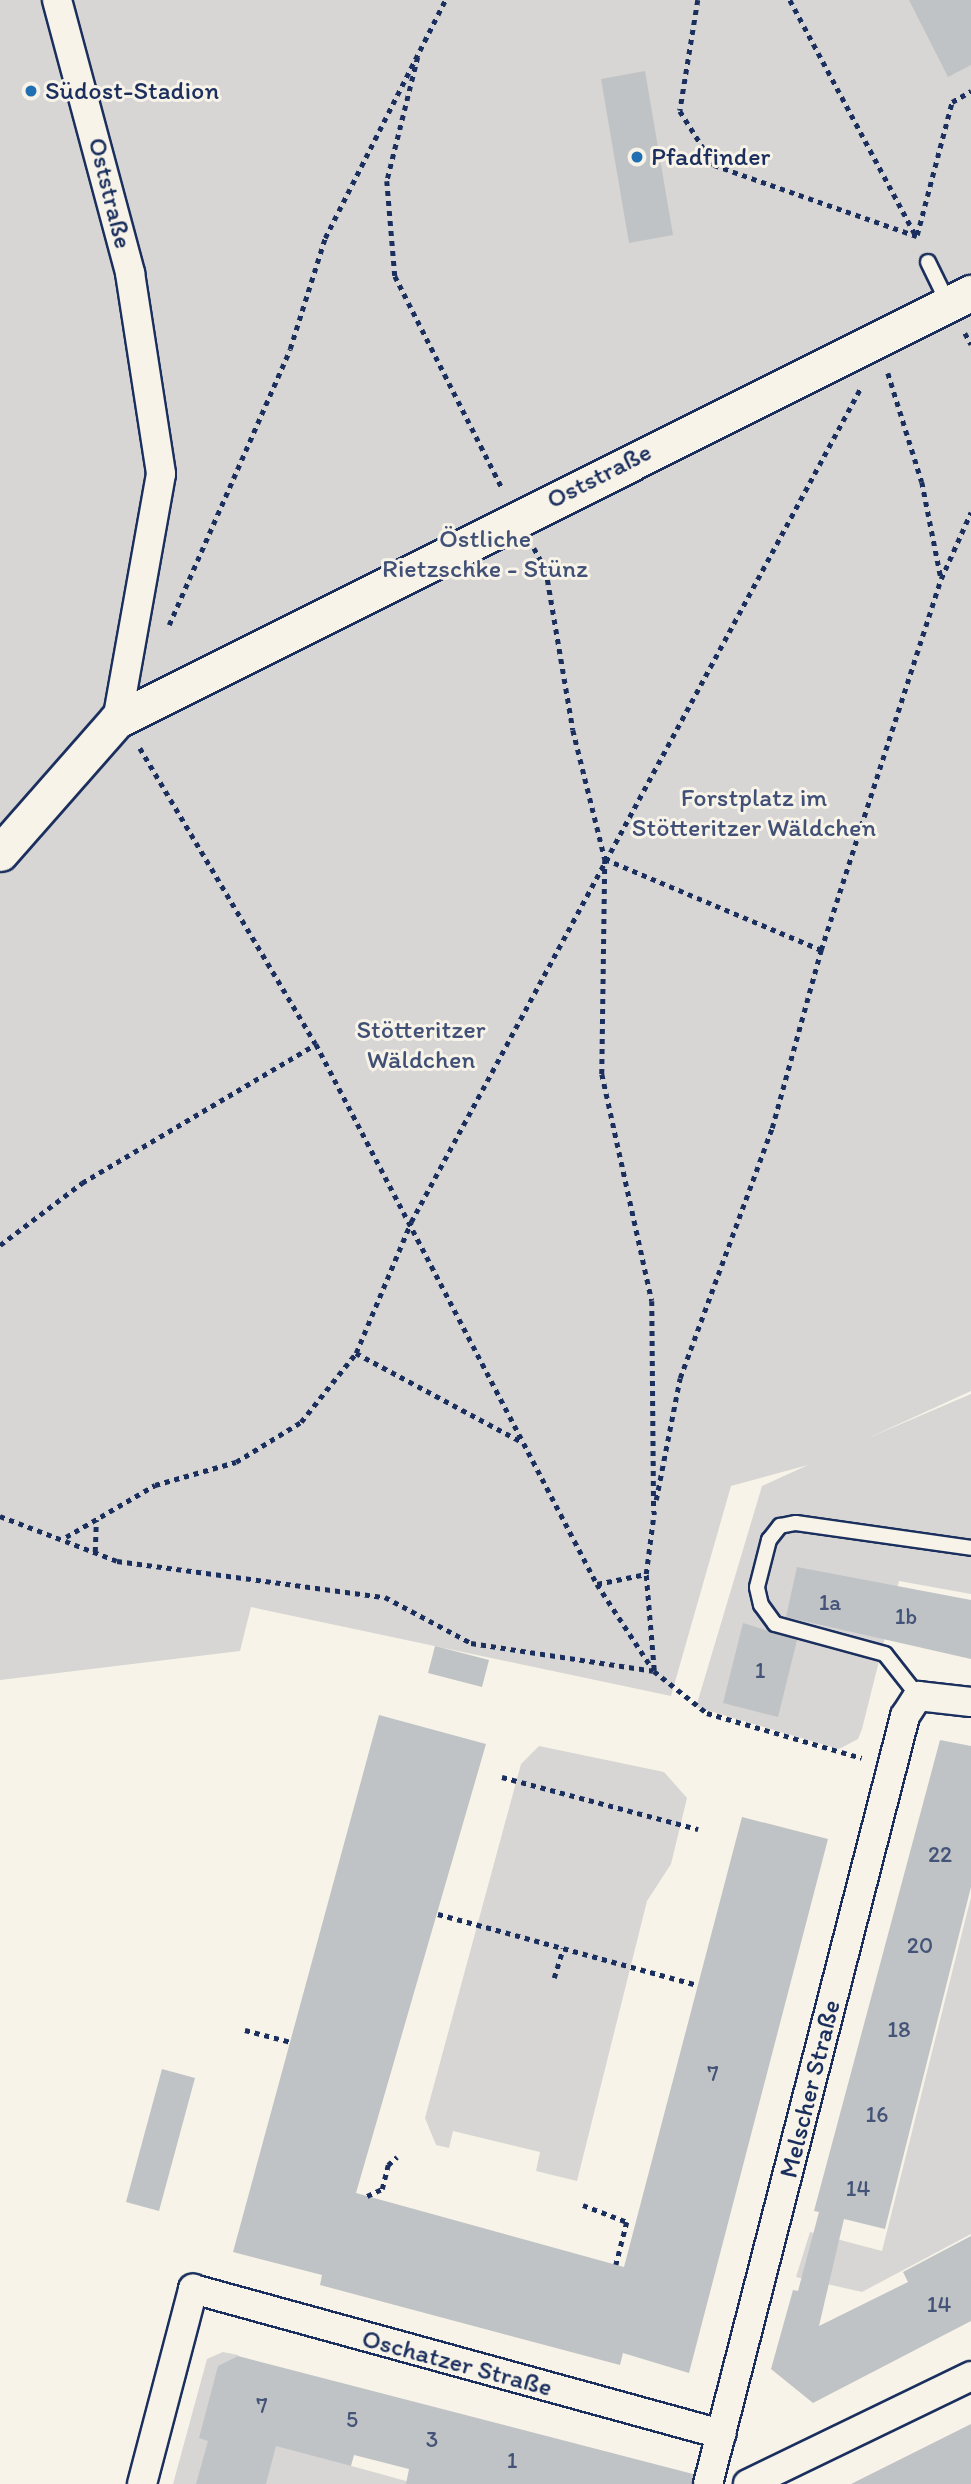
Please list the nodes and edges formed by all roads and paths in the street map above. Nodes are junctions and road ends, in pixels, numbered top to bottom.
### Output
1 (57, 0) edge
2 (444, 0) edge
3 (698, 0) edge
4 (790, 0) edge
5 (419, 49) junction
6 (971, 91) edge
7 (917, 236) junction
8 (928, 262) dead end
9 (960, 299) edge
10 (876, 347) junction
11 (971, 512) edge
12 (517, 518) junction
13 (941, 579) junction
14 (167, 631) dead end
15 (117, 720) junction
16 (0, 853) edge
17 (605, 859) junction
18 (821, 950) junction
19 (316, 1044) junction
20 (411, 1222) junction
21 (0, 1245) edge
22 (356, 1353) junction
23 (524, 1443) junction
24 (654, 1512) junction
25 (0, 1516) edge
26 (96, 1519) junction
27 (66, 1537) junction
28 (971, 1548) edge
29 (95, 1552) junction
30 (646, 1574) junction
31 (597, 1584) junction
32 (654, 1671) junction
33 (918, 1696) junction
34 (971, 1702) edge
35 (893, 1767) junction
36 (502, 1777) dead end
37 (698, 1829) dead end
38 (438, 1914) dead end
39 (563, 1948) junction
40 (554, 1978) dead end
41 (697, 1984) dead end
42 (244, 2030) dead end
43 (291, 2042) dead end
44 (397, 2157) dead end
45 (367, 2196) dead end
46 (583, 2205) dead end
47 (616, 2265) dead end
48 (971, 2376) edge
49 (721, 2434) junction
50 (142, 2484) edge
51 (708, 2484) edge
52 (748, 2484) edge

1 - 15 street, Oststraße
2 - 5 path
3 - 7 path
4 - 7 path
5 - 12 path
5 - 14 path
6 - 7 path
8 - 9 lane
9 - 10 street, Oststraße
10 - 12 street, Oststraße
10 - 13 path
10 - 17 path
11 - 13 path
12 - 15 street, Oststraße
12 - 17 path
13 - 18 path
15 - 16 street, Oststraße
15 - 19 path
17 - 18 path
17 - 20 path
17 - 24 path
18 - 24 path
19 - 20 path
19 - 21 path
20 - 22 path
20 - 23 path
22 - 23 path
22 - 26 path
23 - 31 path
24 - 30 path
25 - 27 path
26 - 27 path
26 - 29 path
27 - 29 path
28 - 33 lane
29 - 32 path
30 - 31 path
30 - 32 path
31 - 32 path
32 - 35 path
33 - 34 street
33 - 35 street, Melscher Straße
35 - 49 street, Melscher Straße
36 - 37 path
38 - 39 path
39 - 40 path
39 - 41 path
42 - 43 path
44 - 45 path
46 - 47 path
48 - 52 street
49 - 50 street, Oschatzer Straße
49 - 51 street, Melscher Straße

